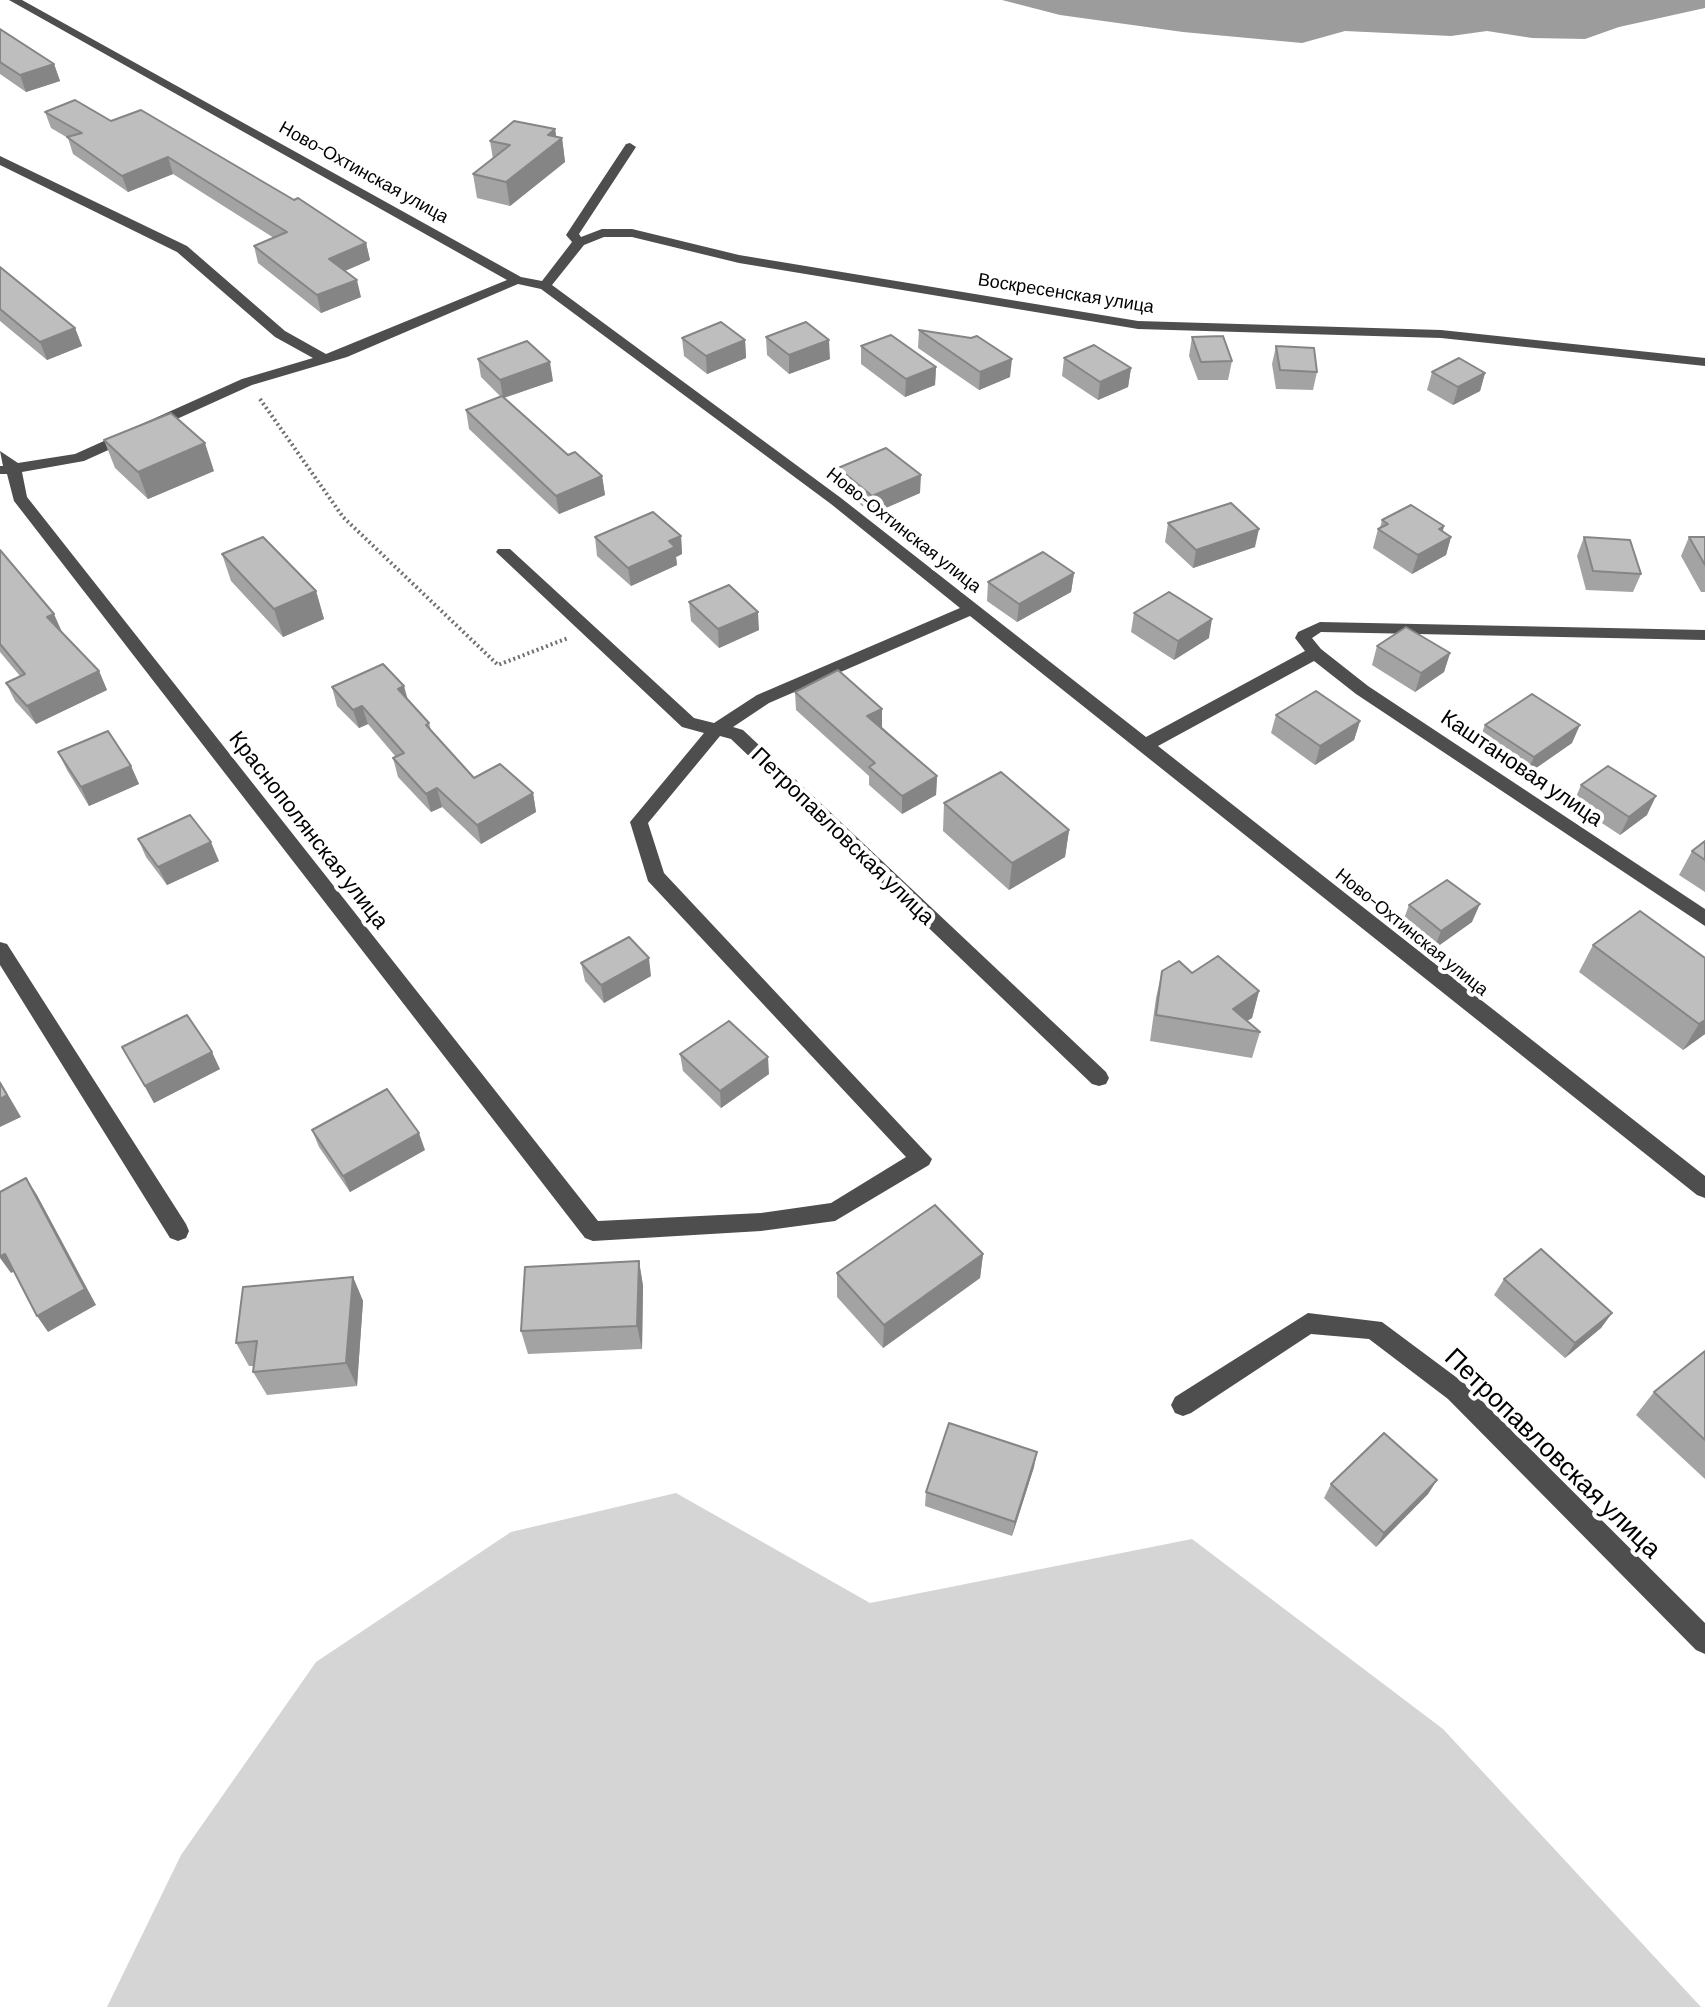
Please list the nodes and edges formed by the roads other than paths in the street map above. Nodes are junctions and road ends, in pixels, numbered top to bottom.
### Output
1 (14, 0) edge
2 (630, 147) dead end
3 (0, 160) edge
4 (579, 242) junction
5 (517, 280) junction
6 (545, 286) junction
7 (324, 359) junction
8 (1705, 362) edge
9 (5, 465) edge
10 (504, 552) dead end
11 (972, 609) junction
12 (1705, 635) edge
13 (1315, 653) junction
14 (716, 730) junction
15 (1146, 745) junction
16 (1705, 919) edge
17 (0, 949) edge
18 (1099, 1078) dead end
19 (1705, 1189) edge
20 (178, 1231) dead end
21 (1183, 1405) dead end
22 (1705, 1641) edge

1 - 5 street, Ново-Охтинская улица
2 - 4 street
3 - 7 street
4 - 6 street
4 - 8 street, Воскресенская улица
5 - 6 street, Ново-Охтинская улица
5 - 7 street
6 - 11 street, Ново-Охтинская улица
7 - 9 street
9 - 14 street, Краснополянская улица
10 - 14 street, Петропавловская улица
11 - 14 street
11 - 15 street, Ново-Охтинская улица
12 - 13 street
13 - 15 street
13 - 16 street, Каштановая улица
14 - 18 street, Петропавловская улица
15 - 19 street, Ново-Охтинская улица
17 - 20 street
21 - 22 street, Петропавловская улица

